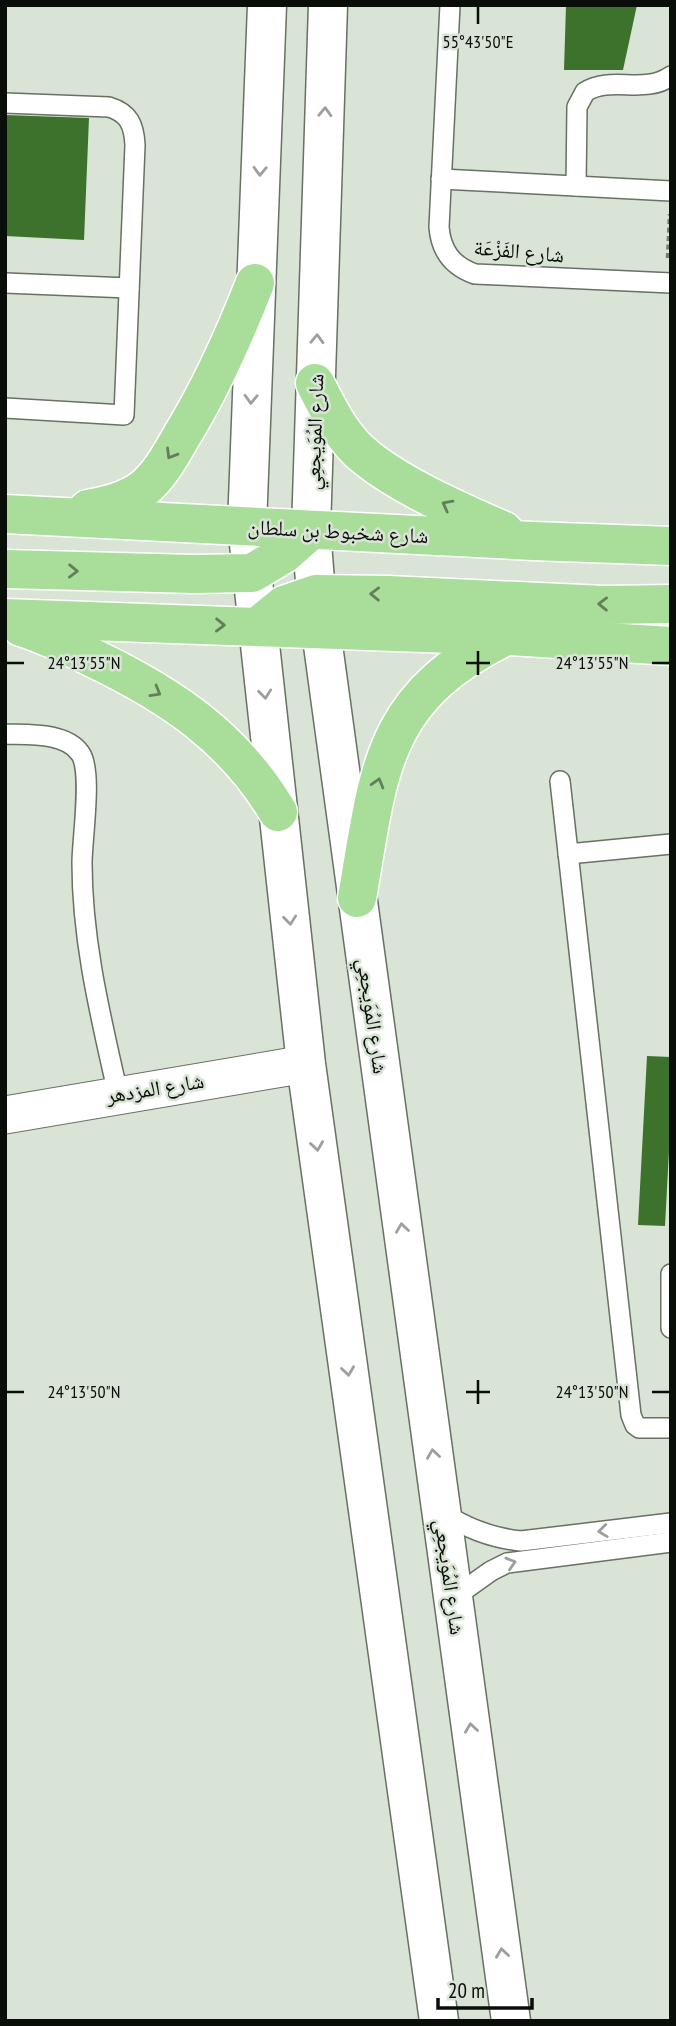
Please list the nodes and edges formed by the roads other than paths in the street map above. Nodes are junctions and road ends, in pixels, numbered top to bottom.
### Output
1 (267, 5) edge
2 (328, 5) edge
3 (450, 5) edge
4 (671, 76) edge
5 (5, 103) edge
6 (441, 179) junction
7 (576, 186) junction
8 (671, 191) edge
9 (5, 283) edge
10 (255, 283) junction
11 (669, 283) edge
12 (129, 288) junction
13 (315, 383) junction
14 (5, 408) edge
15 (5, 514) edge
16 (55, 516) junction
17 (247, 526) junction
18 (311, 530) junction
19 (533, 541) junction
20 (671, 546) edge
21 (5, 569) edge
22 (252, 573) junction
23 (671, 604) edge
24 (318, 612) junction
25 (5, 620) edge
26 (258, 626) junction
27 (507, 636) junction
28 (671, 646) edge
29 (5, 734) edge
30 (560, 781) dead end
31 (278, 812) junction
32 (671, 844) edge
33 (568, 854) junction
34 (357, 898) junction
35 (306, 1064) junction
36 (118, 1094) junction
37 (5, 1115) edge
38 (670, 1285) edge
39 (671, 1328) edge
40 (671, 1428) edge
41 (441, 1512) junction
42 (671, 1523) edge
43 (671, 1542) edge
44 (453, 1598) junction
45 (439, 2021) edge
46 (511, 2021) edge

1 -> 10 street
13 -> 2 street, شارع المُوَيجعِي
3 - 6 lane, شارع الفَزْعَة
4 - 7 lane
5 - 12 lane
6 - 7 lane
6 - 11 lane, شارع الفَزْعَة
7 - 8 lane
9 - 12 lane
10 -> 16 main road
10 -> 17 street
12 - 14 lane
13 - 18 street, شارع المُوَيجعِي
19 -> 13 main road
15 - 16 main road, شارع شخبوط بن سلطان
16 - 17 main road, شارع شخبوط بن سلطان
17 - 18 main road, شارع شخبوط بن سلطان
17 - 22 street
18 - 19 main road, شارع شخبوط بن سلطان
18 - 22 main road
18 - 24 street, شارع المُوَيجعِي
19 - 20 main road, شارع شخبوط بن سلطان
21 -> 22 main road
22 - 26 street
23 -> 24 main road
24 - 26 main road
24 - 27 main road
24 - 34 street, شارع المُوَيجعِي
25 -> 26 main road
25 -> 31 main road
26 -> 31 street
27 - 28 main road
34 -> 27 main road
29 - 36 lane
30 - 33 lane
31 -> 35 street
32 - 33 lane
33 - 40 lane
41 -> 34 street, شارع المُوَيجعِي
35 - 36 street, شارع المزدهر
35 -> 45 street
36 - 37 street, شارع المزدهر
38 - 39 lane
42 -> 41 lane
41 - 44 street, شارع المُوَيجعِي
44 -> 43 lane
46 -> 44 street, شارع المُوَيجعِي

